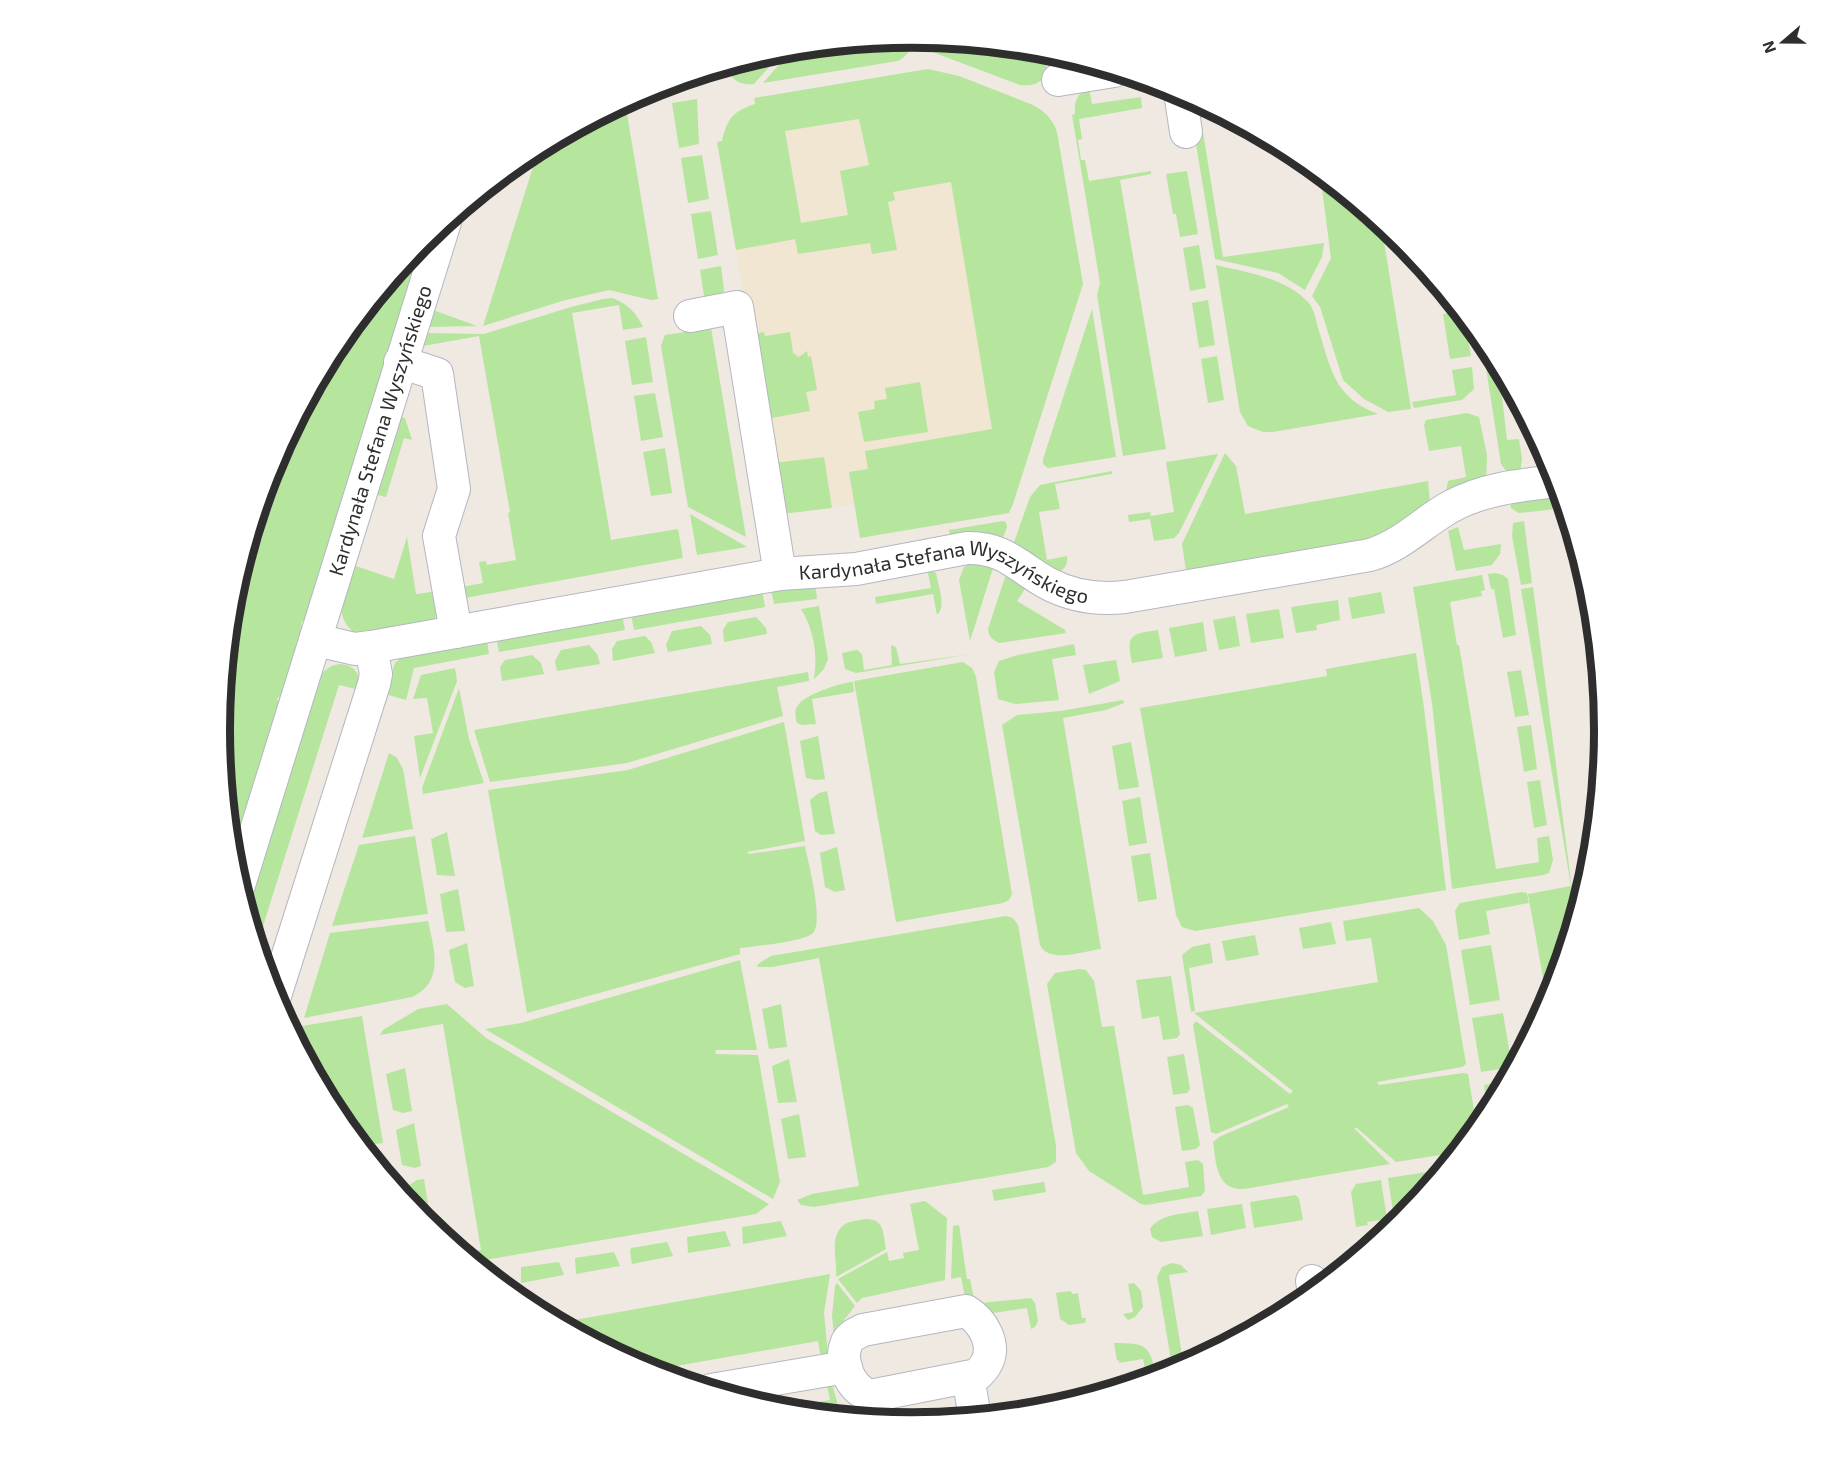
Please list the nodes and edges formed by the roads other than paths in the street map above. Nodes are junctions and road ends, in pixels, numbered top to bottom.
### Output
1 (1098, 74) edge
2 (1058, 80) dead end
3 (1182, 103) edge
4 (1186, 132) dead end
5 (440, 239) edge
6 (690, 316) dead end
7 (400, 362) junction
8 (1548, 482) edge
9 (780, 574) junction
10 (456, 632) junction
11 (316, 640) junction
12 (371, 647) junction
13 (244, 869) edge
14 (279, 984) edge
15 (846, 1367) junction
16 (968, 1377) junction
17 (727, 1387) edge
18 (974, 1410) edge

1 - 2 street
3 - 4 street
5 - 7 street, Kardynała Stefana Wyszyńskiego
6 - 9 street
7 - 10 street
7 - 11 street, Kardynała Stefana Wyszyńskiego
8 - 9 street, Kardynała Stefana Wyszyńskiego
9 - 10 street, Kardynała Stefana Wyszyńskiego
10 - 12 street, Kardynała Stefana Wyszyńskiego
11 - 12 street, Kardynała Stefana Wyszyńskiego
11 - 13 street, Kardynała Stefana Wyszyńskiego
12 - 14 street
15 - 16 street
15 - 16 street
15 - 17 street
16 - 18 street

